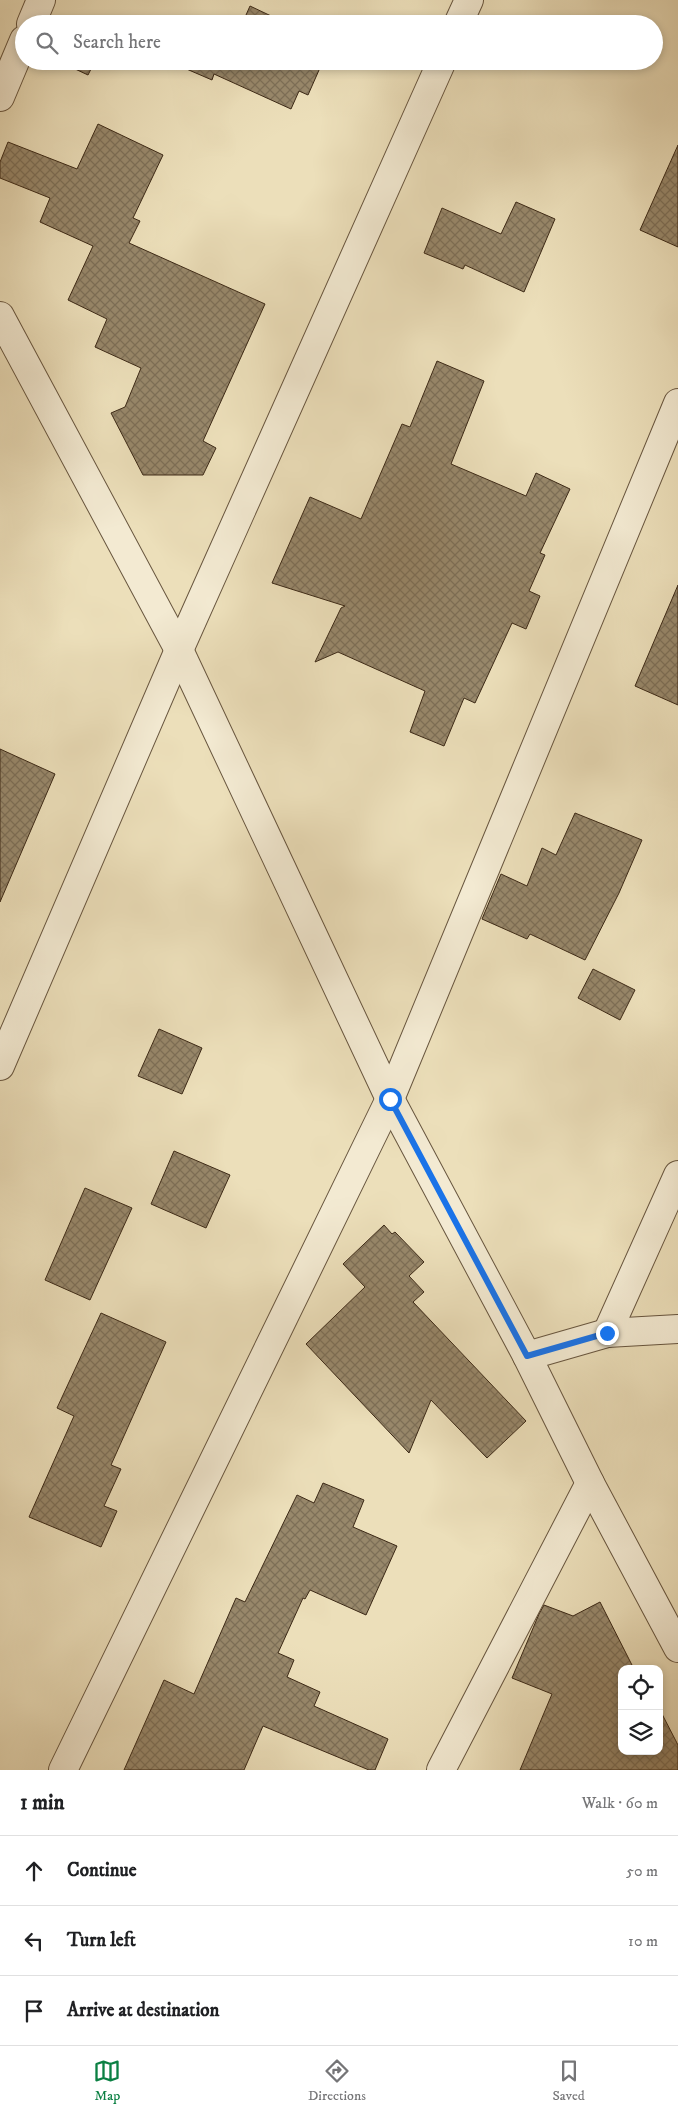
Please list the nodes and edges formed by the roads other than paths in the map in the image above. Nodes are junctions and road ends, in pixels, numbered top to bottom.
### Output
1 (41, 0) edge
2 (469, 0) edge
3 (35, 15) edge
4 (462, 15) edge
5 (15, 61) edge
6 (438, 70) edge
7 (0, 97) edge
8 (0, 316) edge
9 (678, 403) edge
10 (179, 650) junction
11 (0, 1066) edge
12 (390, 1099) junction
13 (678, 1175) edge
14 (678, 1329) edge
15 (607, 1333) junction
16 (527, 1356) junction
17 (590, 1483) junction
18 (678, 1648) edge
19 (63, 1770) edge
20 (441, 1770) edge

1 - 3 street
2 - 4 street
5 - 7 street
6 - 10 street
8 - 10 street
9 - 12 street
10 - 11 street
10 - 12 street
12 - 16 street
12 - 19 street
13 - 15 street
14 - 15 street
15 - 16 street
16 - 17 street
17 - 18 street
17 - 20 street

